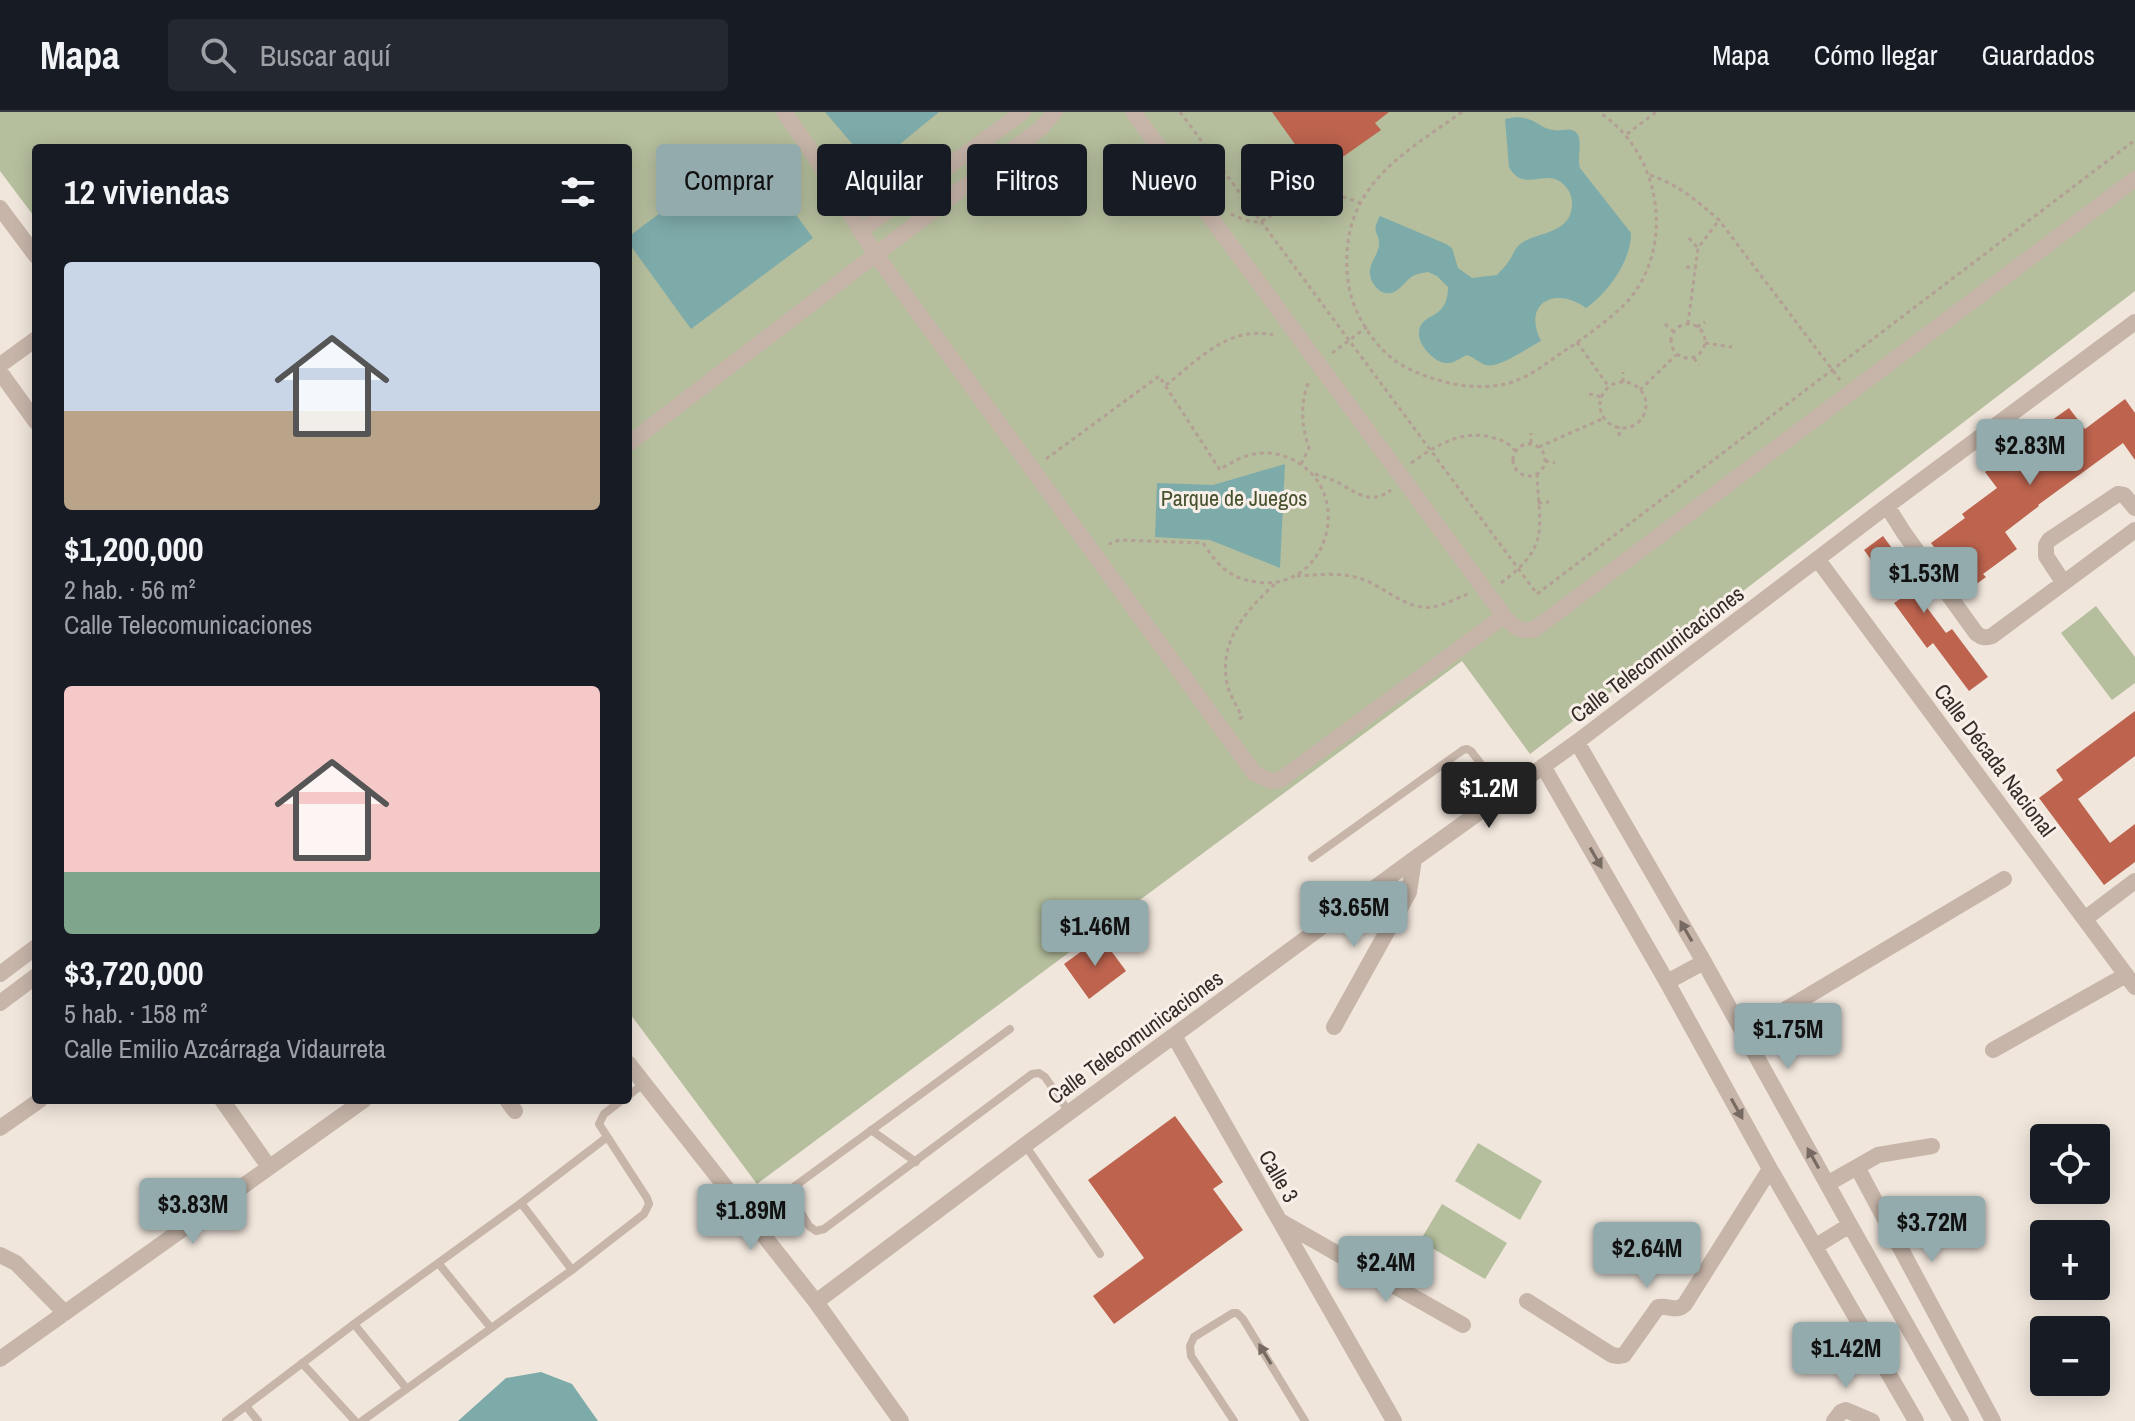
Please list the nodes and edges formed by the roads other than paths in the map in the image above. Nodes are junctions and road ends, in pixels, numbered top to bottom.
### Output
1 (784, 112) edge
2 (1023, 112) edge
3 (1055, 112) edge
4 (1133, 112) edge
5 (2135, 179) edge
6 (0, 208) edge
7 (860, 231) junction
8 (32, 251) edge
9 (876, 255) junction
10 (2135, 322) edge
11 (32, 342) edge
12 (0, 365) edge
13 (0, 372) edge
14 (32, 416) edge
15 (632, 441) edge
16 (1887, 506) junction
17 (2135, 508) edge
18 (2135, 530) edge
19 (1818, 560) junction
20 (2063, 582) junction
21 (1504, 616) junction
22 (1577, 742) junction
23 (1543, 766) junction
24 (1505, 795) junction
25 (1312, 858) dead end
26 (1414, 859) junction
27 (2004, 879) dead end
28 (2135, 881) edge
29 (2086, 918) junction
30 (32, 950) edge
31 (1704, 962) junction
32 (0, 974) edge
33 (32, 979) edge
34 (2131, 981) edge
35 (1667, 982) junction
36 (0, 1003) edge
37 (1334, 1027) dead end
38 (1010, 1029) dead end
39 (1744, 1034) junction
40 (1174, 1036) junction
41 (1993, 1050) dead end
42 (632, 1069) edge
43 (643, 1084) junction
44 (632, 1093) edge
45 (34, 1104) edge
46 (226, 1104) edge
47 (358, 1104) edge
48 (617, 1104) edge
49 (1070, 1113) junction
50 (0, 1128) edge
51 (871, 1130) junction
52 (606, 1138) junction
53 (1025, 1145) junction
54 (1932, 1146) dead end
55 (916, 1162) junction
56 (269, 1167) junction
57 (1857, 1167) junction
58 (1770, 1169) junction
59 (1827, 1184) junction
60 (521, 1203) junction
61 (1279, 1221) junction
62 (1850, 1225) junction
63 (1816, 1246) junction
64 (1100, 1254) dead end
65 (0, 1255) edge
66 (439, 1264) junction
67 (572, 1270) junction
68 (1527, 1301) dead end
69 (816, 1302) junction
70 (65, 1313) junction
71 (1940, 1320) junction
72 (354, 1324) junction
73 (1463, 1325) dead end
74 (491, 1328) junction
75 (1921, 1351) junction
76 (0, 1359) edge
77 (302, 1363) junction
78 (407, 1389) junction
79 (246, 1406) junction
80 (226, 1421) edge
81 (258, 1421) edge
82 (355, 1421) edge
83 (362, 1421) edge
84 (901, 1421) edge
85 (1234, 1421) edge
86 (1305, 1421) edge
87 (1394, 1421) edge
88 (1834, 1421) edge
89 (1872, 1421) edge
90 (1916, 1421) edge
91 (1961, 1421) edge
92 (1993, 1421) edge

1 - 7 street
2 - 7 street
3 - 9 street
4 - 21 street
5 - 21 street
6 - 8 street
7 - 9 street
9 - 15 street
9 - 21 street
10 - 16 street, Calle Telecomunicaciones
11 - 12 street
13 - 14 street
16 - 19 street, Calle Telecomunicaciones
16 - 20 street
17 - 20 street
18 - 20 street
19 - 22 street, Calle Telecomunicaciones
19 - 29 street, Calle Década Nacional
22 - 23 street, Calle Telecomunicaciones
31 -> 22 street
23 - 24 street, Calle Telecomunicaciones
23 -> 35 street
24 - 25 lane
24 - 26 street, Calle Telecomunicaciones
26 - 37 street
26 - 40 street, Calle Telecomunicaciones
27 - 39 street
28 - 29 street
29 - 34 street, Calle Década Nacional
30 - 32 street
31 - 35 street
31 - 39 street
33 - 36 street
34 - 41 street
35 -> 58 street
38 - 51 lane
59 -> 39 street
40 - 49 street, Calle Telecomunicaciones
40 - 61 street, Calle 3
42 - 43 street
43 - 44 lane
43 - 69 street
45 - 50 street
46 - 56 street
47 - 56 street
48 - 52 lane
49 - 53 street, Calle Telecomunicaciones
49 - 55 lane
51 - 55 lane
51 - 55 lane
52 - 60 lane
52 - 67 lane
53 - 64 lane
53 - 69 street, Calle Telecomunicaciones
54 - 57 street
56 - 70 street
57 - 59 street
57 - 71 street
58 - 63 street
58 - 68 street
59 - 62 street
60 - 66 lane
60 - 67 lane
61 - 73 street
61 - 87 street, Calle 3
62 - 63 street
62 - 75 street
63 - 90 street
65 - 70 street
66 - 72 lane
66 - 74 lane
67 - 74 lane
69 - 84 street
70 - 76 street
71 - 75 street
71 - 92 street
72 - 77 lane
72 - 78 lane
74 - 78 lane
75 - 91 street
77 - 79 lane
77 - 82 lane
78 - 83 lane
79 - 80 lane
79 - 81 lane
86 -> 85 lane
88 - 89 street

